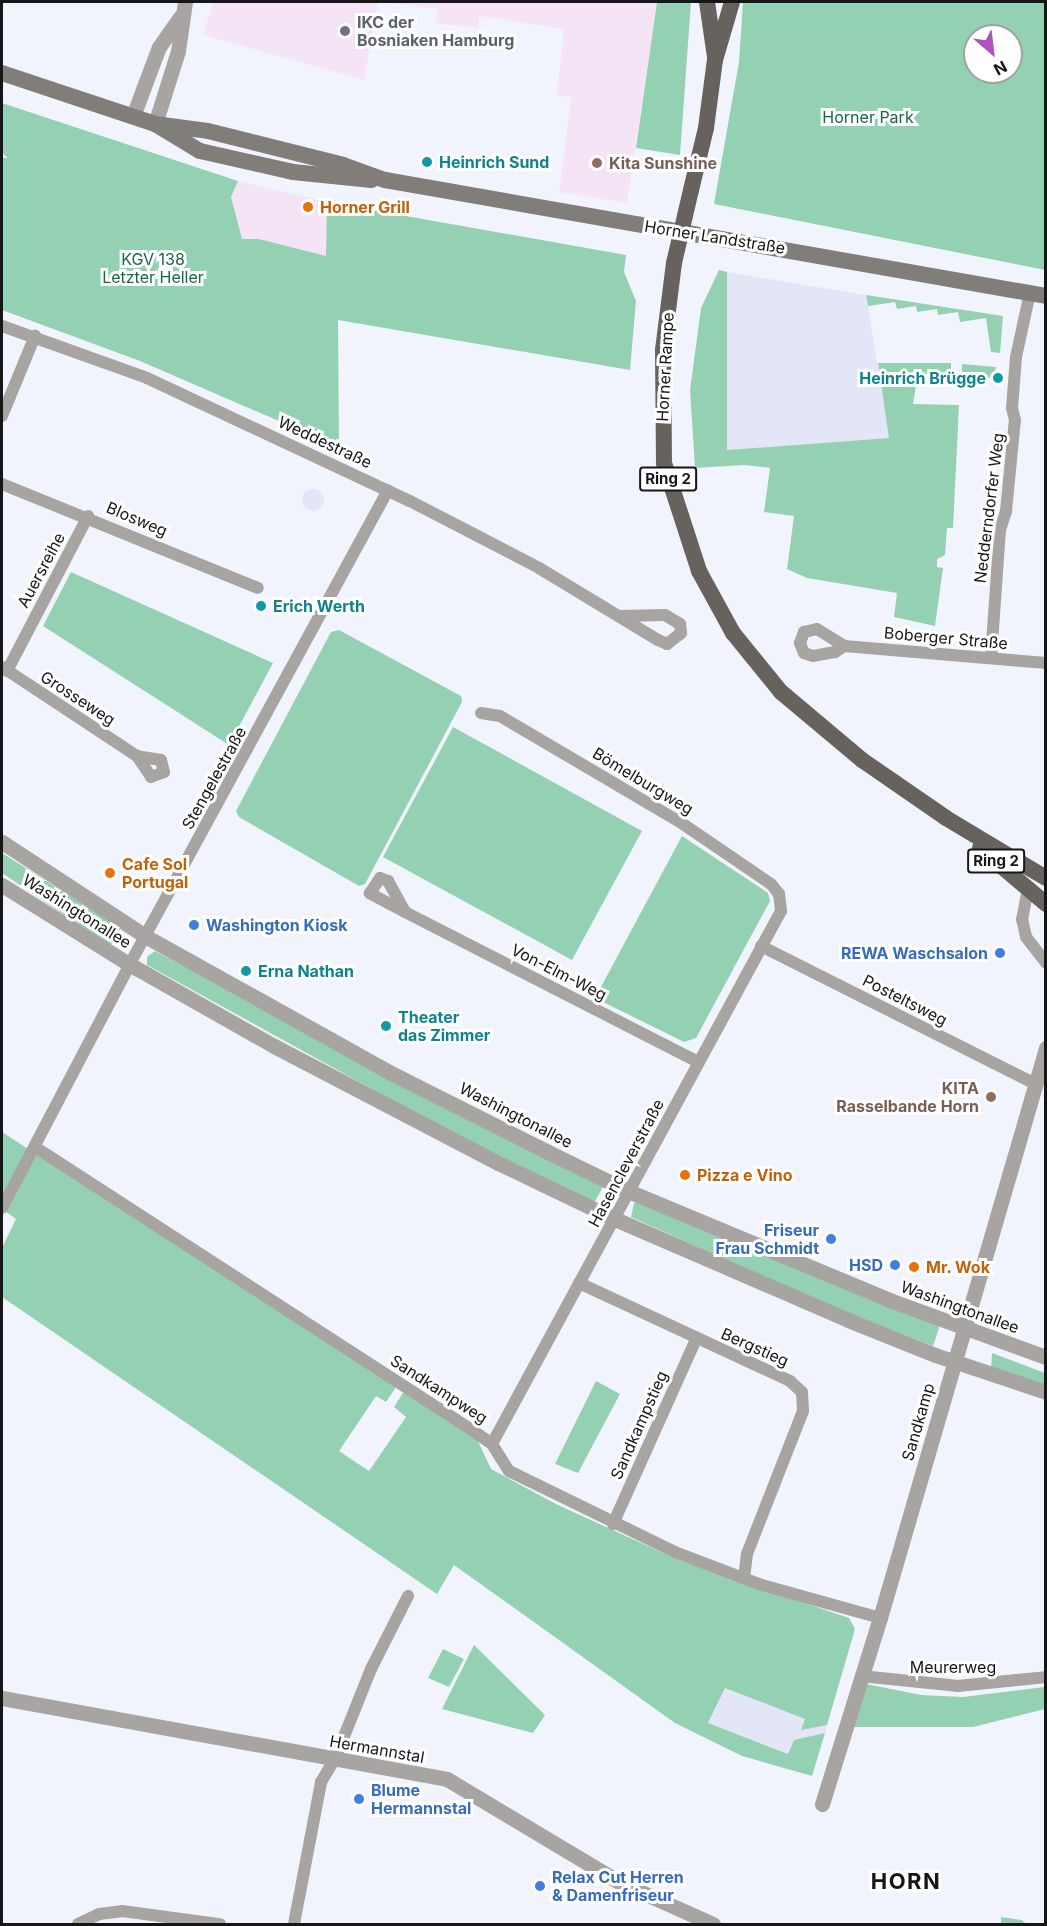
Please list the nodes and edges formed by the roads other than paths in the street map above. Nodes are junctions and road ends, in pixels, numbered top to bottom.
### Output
1 (184, 2) edge
2 (707, 2) edge
3 (732, 2) edge
4 (180, 17) junction
5 (715, 60) junction
6 (2, 73) edge
7 (133, 116) junction
8 (155, 124) junction
9 (1038, 294) edge
10 (2, 326) edge
11 (35, 336) junction
12 (2, 416) edge
13 (2, 484) edge
14 (388, 490) junction
15 (88, 516) junction
16 (258, 588) dead end
17 (621, 616) dead end
18 (844, 646) dead end
19 (991, 658) junction
20 (1046, 663) edge
21 (4, 669) edge
22 (481, 713) dead end
23 (137, 756) dead end
24 (946, 818) junction
25 (2, 842) edge
26 (1046, 878) edge
27 (2, 885) edge
28 (1028, 889) junction
29 (779, 894) joint
30 (1046, 904) edge
31 (405, 912) dead end
32 (145, 936) junction
33 (761, 946) junction
34 (1046, 963) edge
35 (129, 964) junction
36 (1046, 1048) edge
37 (698, 1062) junction
38 (1035, 1084) junction
39 (35, 1147) junction
40 (628, 1191) junction
41 (2, 1208) edge
42 (615, 1219) junction
43 (579, 1283) junction
44 (965, 1329) junction
45 (696, 1340) junction
46 (1046, 1357) edge
47 (954, 1361) junction
48 (1046, 1392) edge
49 (492, 1444) junction
50 (613, 1524) junction
51 (744, 1578) junction
52 (408, 1596) dead end
53 (880, 1618) junction
54 (861, 1676) junction
55 (1046, 1677) edge
56 (2, 1698) edge
57 (335, 1760) junction
58 (822, 1804) dead end
59 (78, 1924) edge
60 (220, 1924) edge
61 (294, 1924) edge
62 (713, 1924) edge

1 - 4 street
2 - 5 main road, Horner Rampe / Ring 2
3 - 5 main road, Horner Rampe / Ring 2
4 - 7 street
4 - 8 street
5 - 24 main road, Horner Rampe / Ring 2, bridge
6 - 7 main road, Horner Landstraße
7 - 8 main road, Horner Landstraße
8 - 9 main road, Horner Landstraße
9 - 19 street, Nedderndorfer Weg
10 - 11 street, Weddestraße
11 - 12 street
11 - 14 street, Weddestraße
13 - 15 street, Blosweg
14 - 17 street, Weddestraße
14 - 32 street, Stengelestraße
15 - 16 street, Blosweg
15 - 21 street, Auersreihe
18 - 19 street, Boberger Straße
19 - 20 street, Boberger Straße
21 - 23 street, Grosseweg
22 - 29 street, Bömelburgweg
24 - 26 main road, Horner Rampe / Ring 2
24 - 28 main road, Horner Rampe / Ring 2
25 - 32 street, Washingtonallee
27 - 35 street, Washingtonallee
28 - 30 main road, Horner Rampe / Ring 2
28 - 34 street
29 - 33 street, Hasencleverstraße
31 - 37 street, Von-Elm-Weg
32 - 35 street, Stengelestraße
32 - 40 street, Washingtonallee
33 - 37 street, Hasencleverstraße
33 - 38 street, Posteltsweg
35 - 39 street, Stengelestraße
35 - 42 street, Washingtonallee
36 - 38 street, Sandkamp
37 - 40 street, Hasencleverstraße
38 - 44 street, Sandkamp
39 - 41 street, Stengelestraße
39 - 49 street, Sandkampweg
40 - 42 street, Hasencleverstraße
40 - 44 street, Washingtonallee
42 - 43 street, Hasencleverstraße
42 - 47 street, Washingtonallee
43 - 45 street, Bergstieg
43 - 49 street, Hasencleverstraße
44 - 46 street, Washingtonallee
44 - 47 street, Sandkamp
45 - 50 street, Sandkampstieg
45 - 51 street, Bergstieg
47 - 48 street, Washingtonallee
47 - 53 street, Sandkamp
49 - 50 street, Sandkampweg
50 - 51 street, Sandkampweg
51 - 53 street, Sandkampweg
52 - 57 street
53 - 54 street, Sandkamp
54 - 55 street, Meurerweg
54 - 58 street, Sandkamp
56 - 57 street, Hermannstal
57 - 61 street
57 - 62 street, Hermannstal
59 - 60 street

